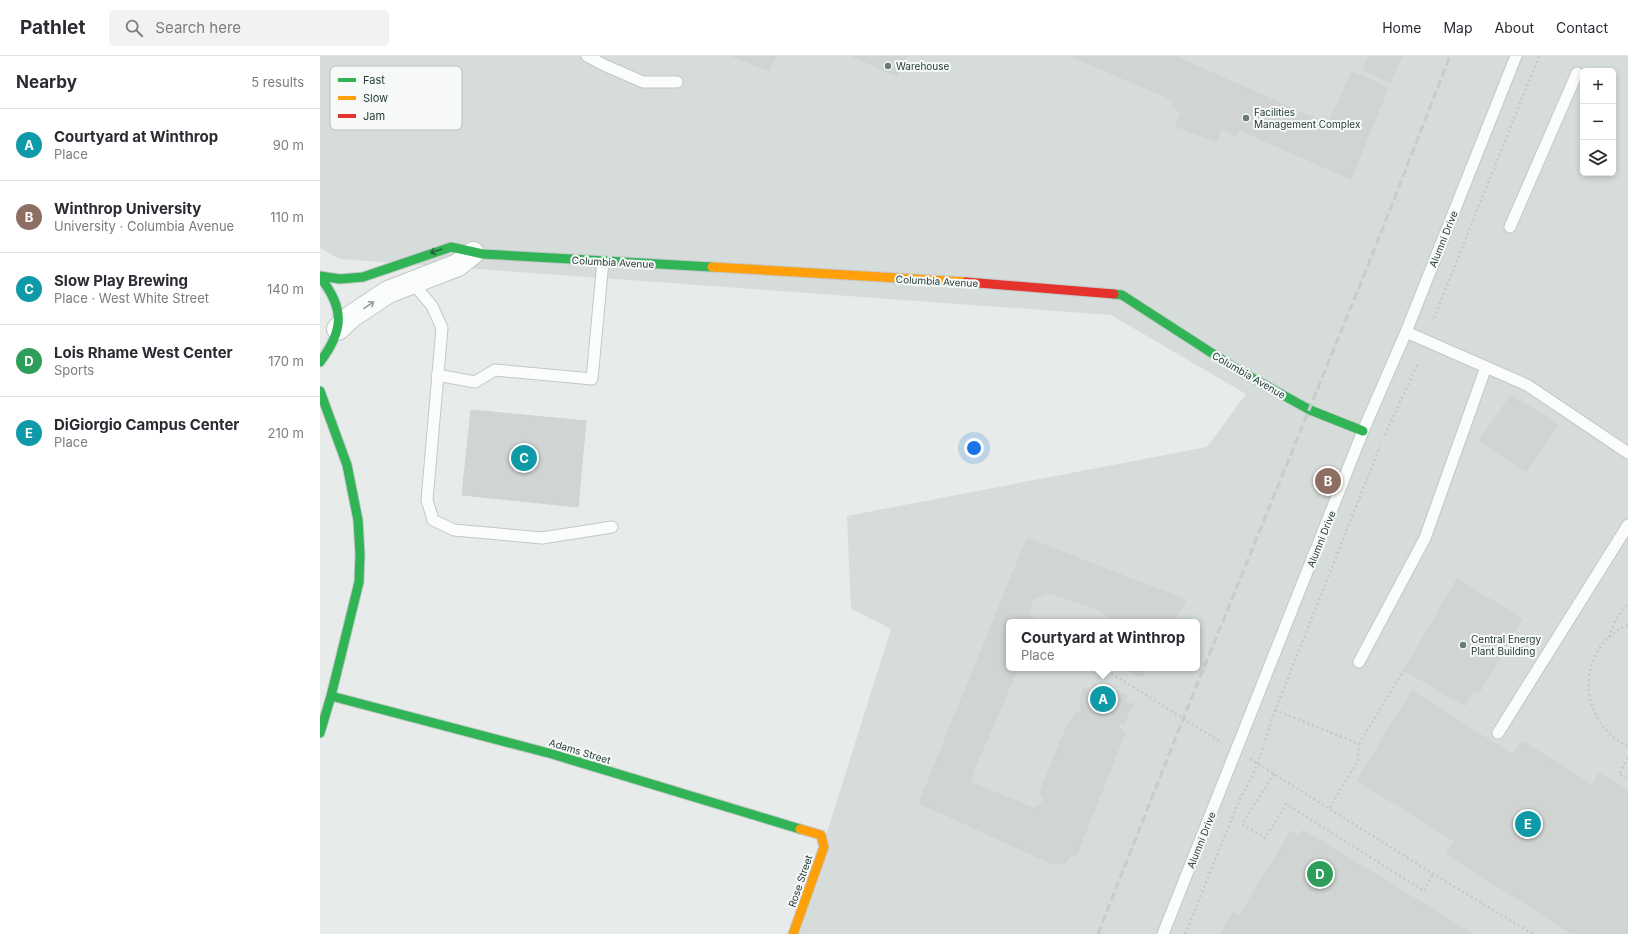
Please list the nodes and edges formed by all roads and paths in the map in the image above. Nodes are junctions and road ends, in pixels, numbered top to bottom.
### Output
1 (587, 56) edge
2 (1516, 56) edge
3 (1539, 56) edge
4 (1577, 73) dead end
5 (677, 82) dead end
6 (1510, 227) dead end
7 (474, 253) junction
8 (603, 261) junction
9 (320, 276) edge
10 (412, 282) junction
11 (1434, 318) dead end
12 (338, 329) junction
13 (1406, 332) junction
14 (320, 362) edge
15 (1418, 363) dead end
16 (1486, 367) junction
17 (437, 375) junction
18 (320, 391) edge
19 (323, 428) dead end
20 (1363, 431) junction
21 (1384, 437) dead end
22 (1381, 444) dead end
23 (1628, 453) edge
24 (347, 465) junction
25 (1365, 470) dead end
26 (1369, 473) junction
27 (1628, 525) edge
28 (612, 527) dead end
29 (1628, 604) edge
30 (1628, 626) edge
31 (1609, 637) junction
32 (1359, 662) dead end
33 (1404, 670) dead end
34 (1108, 671) edge
35 (331, 696) junction
36 (1275, 710) junction
37 (320, 733) edge
38 (1498, 733) dead end
39 (1359, 744) junction
40 (1226, 745) dead end
41 (1628, 746) edge
42 (1628, 758) edge
43 (1250, 759) dead end
44 (1257, 763) junction
45 (1274, 774) junction
46 (1628, 780) edge
47 (1330, 809) junction
48 (821, 835) joint
49 (1433, 874) junction
50 (793, 934) edge
51 (1163, 934) edge
52 (1185, 934) edge
53 (1533, 934) edge

1 - 5 lane
2 - 13 lane, Alumni Drive
3 - 11 path
4 - 6 lane
7 - 8 street, Columbia Avenue
7 -> 9 street, Columbia Avenue
7 - 10 street
8 - 17 lane
8 - 20 street, Columbia Avenue
9 - 12 street
12 -> 10 street
10 - 17 lane
12 - 14 street
13 - 16 lane
13 - 20 lane, Alumni Drive
15 - 21 path
16 - 23 lane
16 - 32 lane
17 - 28 lane
18 - 24 street
19 - 24 street
20 - 51 lane, Alumni Drive
22 - 26 path
24 - 35 street
25 - 26 path
26 - 36 path
27 - 38 lane
29 - 31 path
30 - 31 path
31 - 41 path
33 - 39 path
34 - 40 path
35 - 37 street
35 - 48 street, Adams Street
36 - 39 path
36 - 44 path
39 - 47 path
42 - 46 path
43 - 44 path
44 - 45 path
44 - 52 path
45 - 47 path
45 - 49 path
47 - 49 path
48 - 50 street, Rose Street
49 - 53 path

